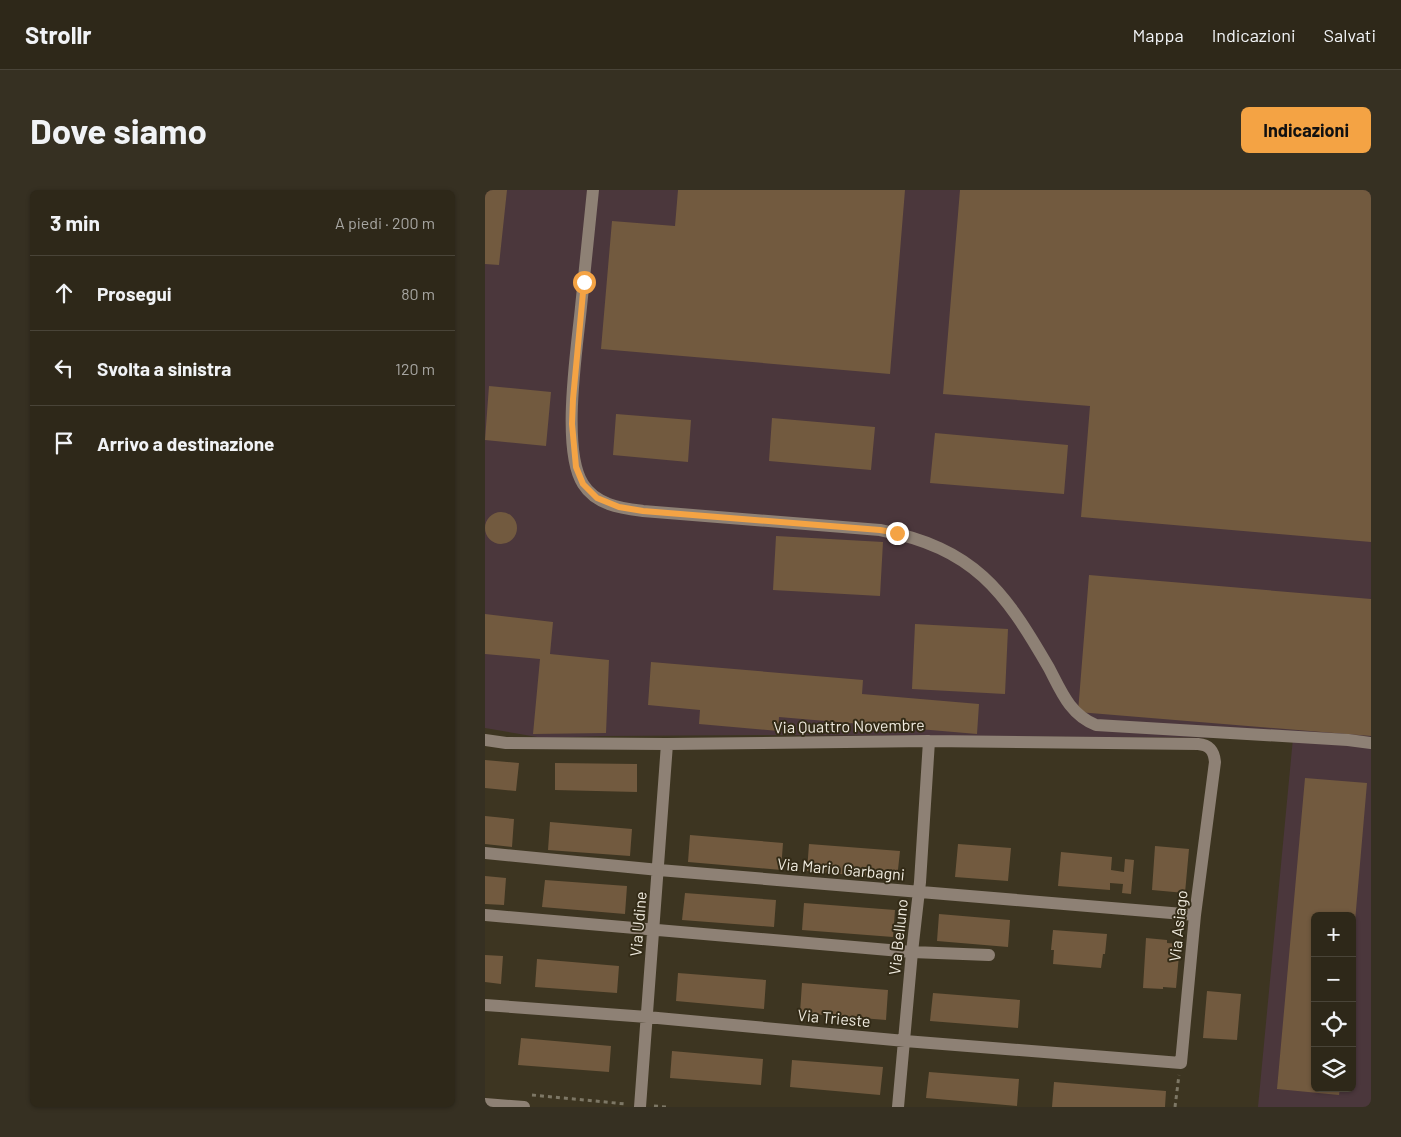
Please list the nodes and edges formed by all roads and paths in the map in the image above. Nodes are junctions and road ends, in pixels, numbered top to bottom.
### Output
1 (593, 190) edge
2 (485, 740) edge
3 (929, 741) junction
4 (1371, 743) edge
5 (667, 744) junction
6 (1211, 749) joint
7 (485, 853) edge
8 (659, 870) junction
9 (919, 892) junction
10 (485, 915) edge
11 (1195, 915) junction
12 (654, 928) junction
13 (911, 952) junction
14 (989, 955) dead end
15 (485, 1005) edge
16 (647, 1017) junction
17 (905, 1041) junction
18 (1181, 1063) junction
19 (524, 1101) edge
20 (485, 1104) edge
21 (640, 1106) edge
22 (666, 1107) edge
23 (898, 1107) edge
24 (1175, 1107) edge

1 - 4 street
2 - 5 street, Via Quattro Novembre
3 - 5 street, Via Quattro Novembre
3 - 6 street, Via Quattro Novembre
3 - 9 street, Via Belluno
5 - 8 street, Via Udine
6 - 11 street, Via Asiago
7 - 8 street, Via Mario Garbagni
8 - 9 street, Via Mario Garbagni
8 - 12 street, Via Udine
9 - 11 street, Via Mario Garbagni
9 - 13 street, Via Belluno
10 - 12 street
11 - 18 street, Via Asiago
12 - 13 street
12 - 16 street, Via Udine
13 - 14 street
13 - 17 street, Via Belluno
15 - 16 street, Via Trieste
16 - 17 street, Via Trieste
16 - 21 street, Via Udine
17 - 18 street, Via Trieste
17 - 23 street, Via Belluno
18 - 24 path
19 - 20 street
19 - 21 path
21 - 22 path

